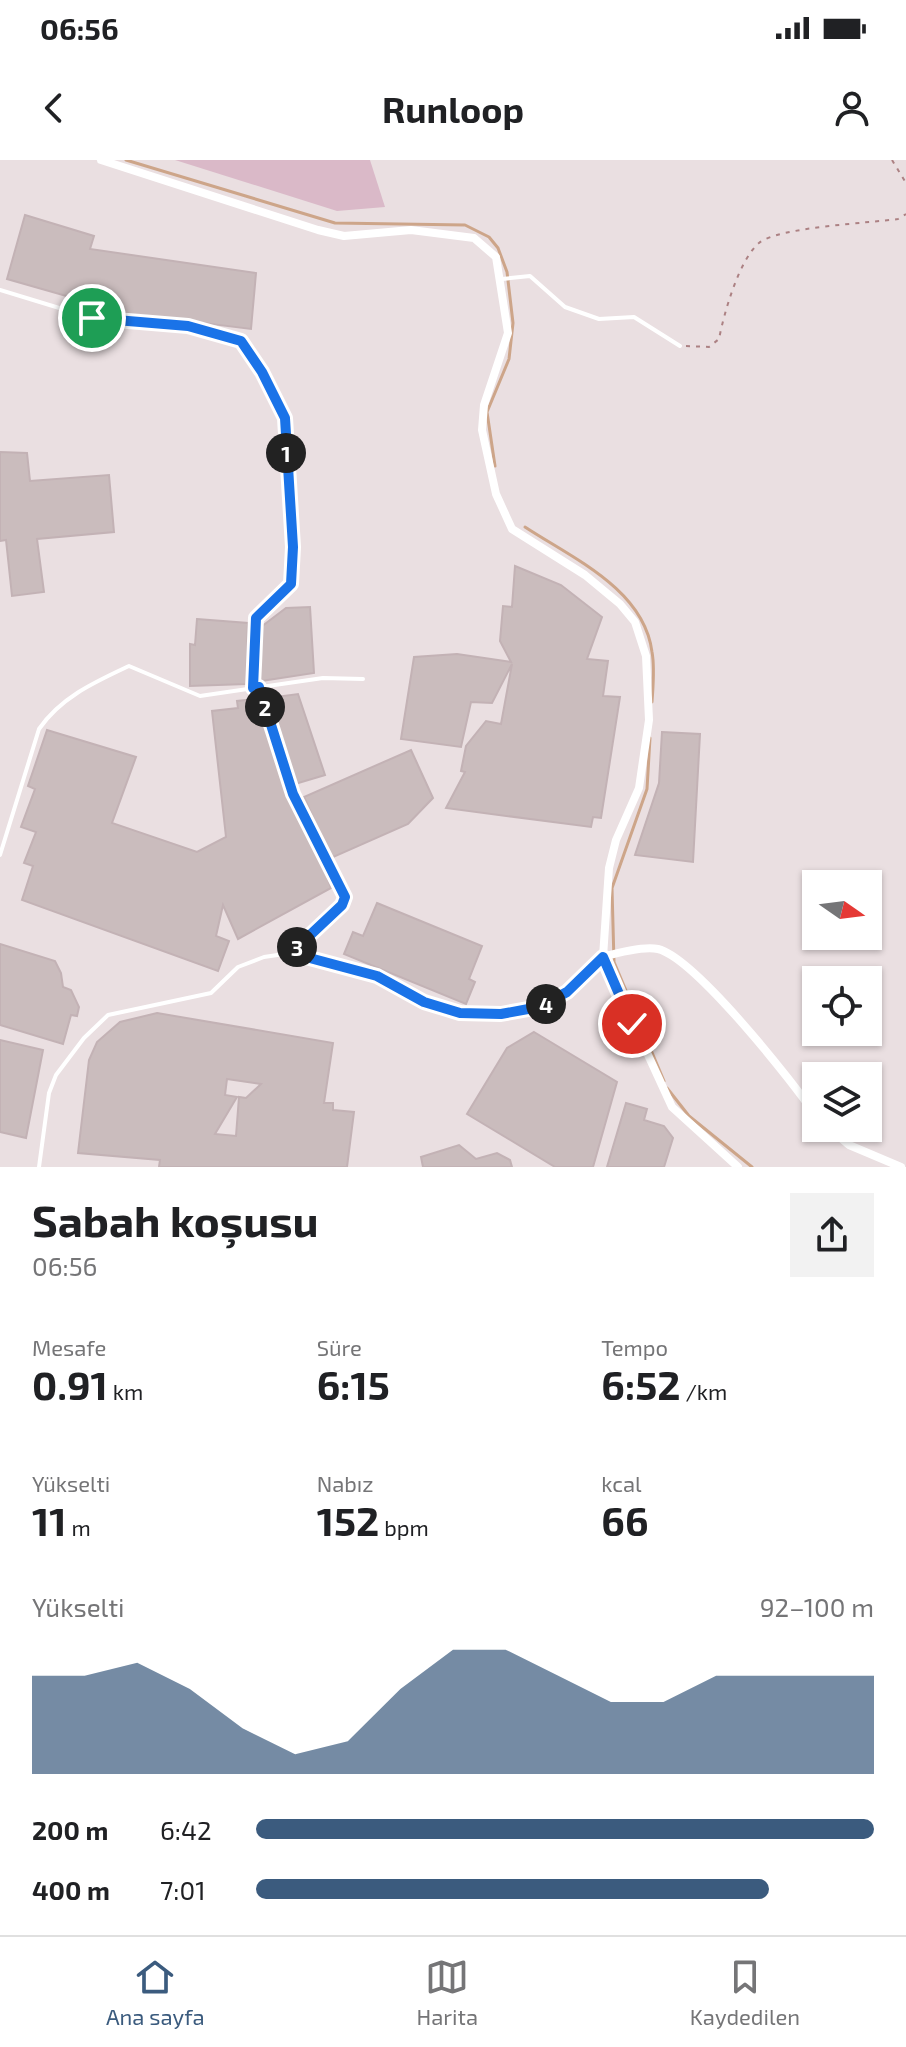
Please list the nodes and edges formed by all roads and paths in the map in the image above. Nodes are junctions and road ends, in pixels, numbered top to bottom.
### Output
1 (101, 160) edge
2 (892, 160) edge
3 (906, 183) edge
4 (906, 214) edge
5 (500, 279) junction
6 (0, 290) edge
7 (680, 346) joint
8 (363, 679) dead end
9 (256, 688) junction
10 (0, 855) edge
11 (291, 953) junction
12 (603, 957) junction
13 (802, 1096) edge
14 (845, 1142) edge
15 (39, 1167) edge
16 (738, 1167) edge
17 (901, 1167) edge

1 - 5 street
2 - 3 path
4 - 7 path
5 - 7 lane
5 - 12 street
6 - 9 lane
8 - 9 lane
9 - 10 lane
9 - 11 lane
11 - 12 lane
11 - 15 lane
12 - 13 street
12 - 16 street
14 - 17 street

